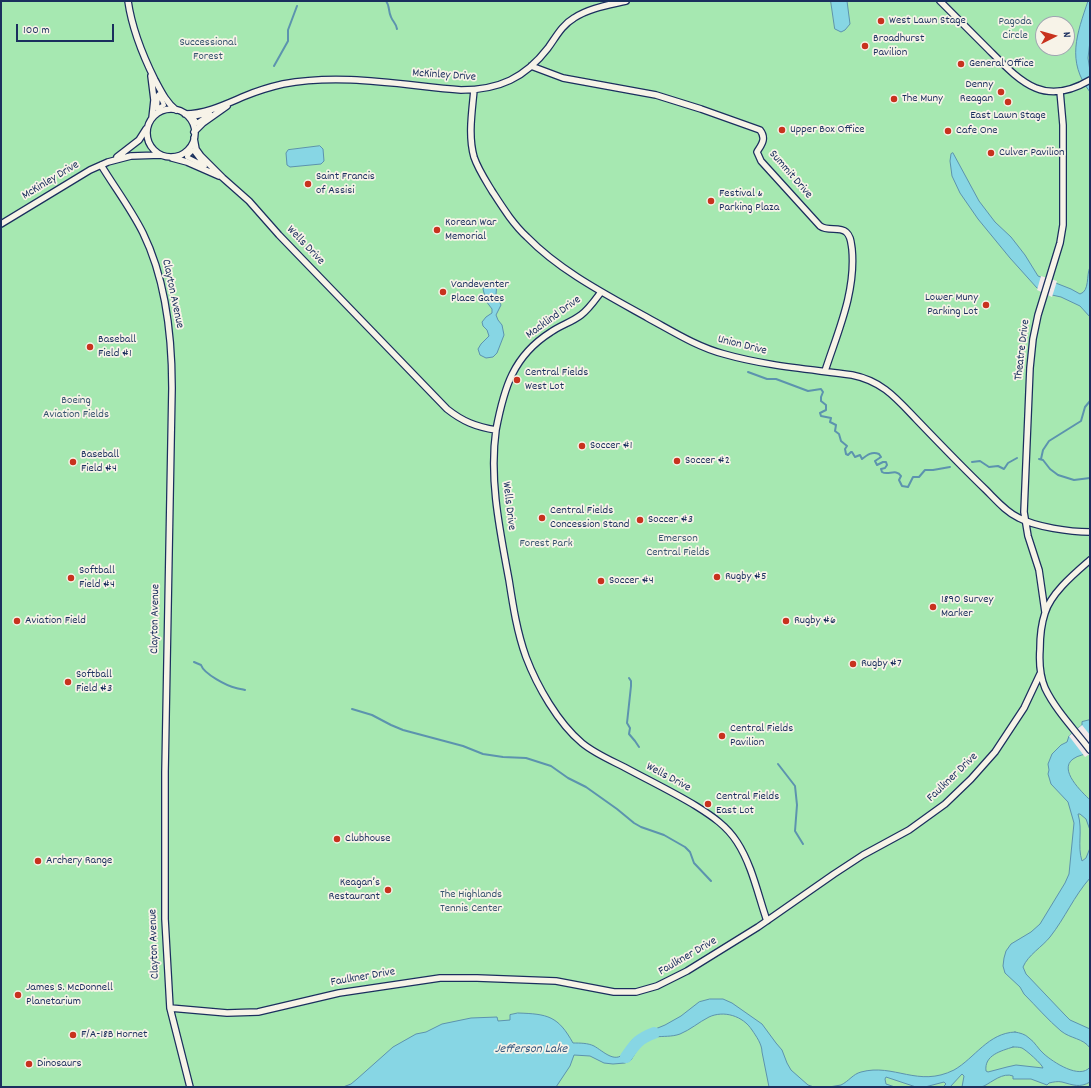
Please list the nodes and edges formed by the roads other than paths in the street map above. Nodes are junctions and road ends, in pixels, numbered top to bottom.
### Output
1 (128, 1) edge
2 (626, 1) edge
3 (940, 1) edge
4 (531, 66) junction
5 (150, 70) junction
6 (1090, 80) edge
7 (474, 90) junction
8 (1060, 91) junction
9 (233, 101) junction
10 (177, 110) junction
11 (185, 114) junction
12 (152, 118) junction
13 (147, 127) junction
14 (194, 135) junction
15 (164, 156) junction
16 (199, 159) joint
17 (114, 160) junction
18 (101, 165) junction
19 (223, 178) junction
20 (1, 224) edge
21 (601, 292) junction
22 (825, 371) junction
23 (496, 430) junction
24 (1025, 520) junction
25 (1090, 532) edge
26 (1090, 560) edge
27 (1045, 612) junction
28 (1040, 674) junction
29 (1090, 750) edge
30 (767, 921) junction
31 (170, 1008) junction
32 (190, 1087) edge

1 - 5 street
2 - 4 street, McKinley Drive
3 - 8 street
4 - 7 street, McKinley Drive
4 - 22 street, Summit Drive
5 - 10 street
5 - 12 street
6 - 8 street
7 - 9 street, McKinley Drive
7 - 21 street, Union Drive
8 - 24 street, Theatre Drive
9 - 11 street, McKinley Drive
9 - 14 street, McKinley Drive
10 - 11 street
10 - 12 street
11 - 14 street
12 - 13 street
13 - 15 street
13 - 17 street, McKinley Drive
14 - 15 street
14 - 19 street, Wells Drive
15 - 17 street, McKinley Drive
15 - 19 street, Wells Drive
16 - 16 street
17 - 18 street, McKinley Drive
18 - 20 street, McKinley Drive
18 - 31 street, Clayton Avenue
19 - 23 street, Wells Drive
21 - 22 street, Union Drive
21 - 23 street, Macklind Drive
22 - 24 street, Union Drive
23 - 30 street, Wells Drive
24 - 25 street, Union Drive
24 - 27 street, Theatre Drive
26 - 27 street
27 - 28 street
28 - 29 street
28 - 30 street, Faulkner Drive
30 - 31 street, Faulkner Drive
31 - 32 street, Clayton Avenue

